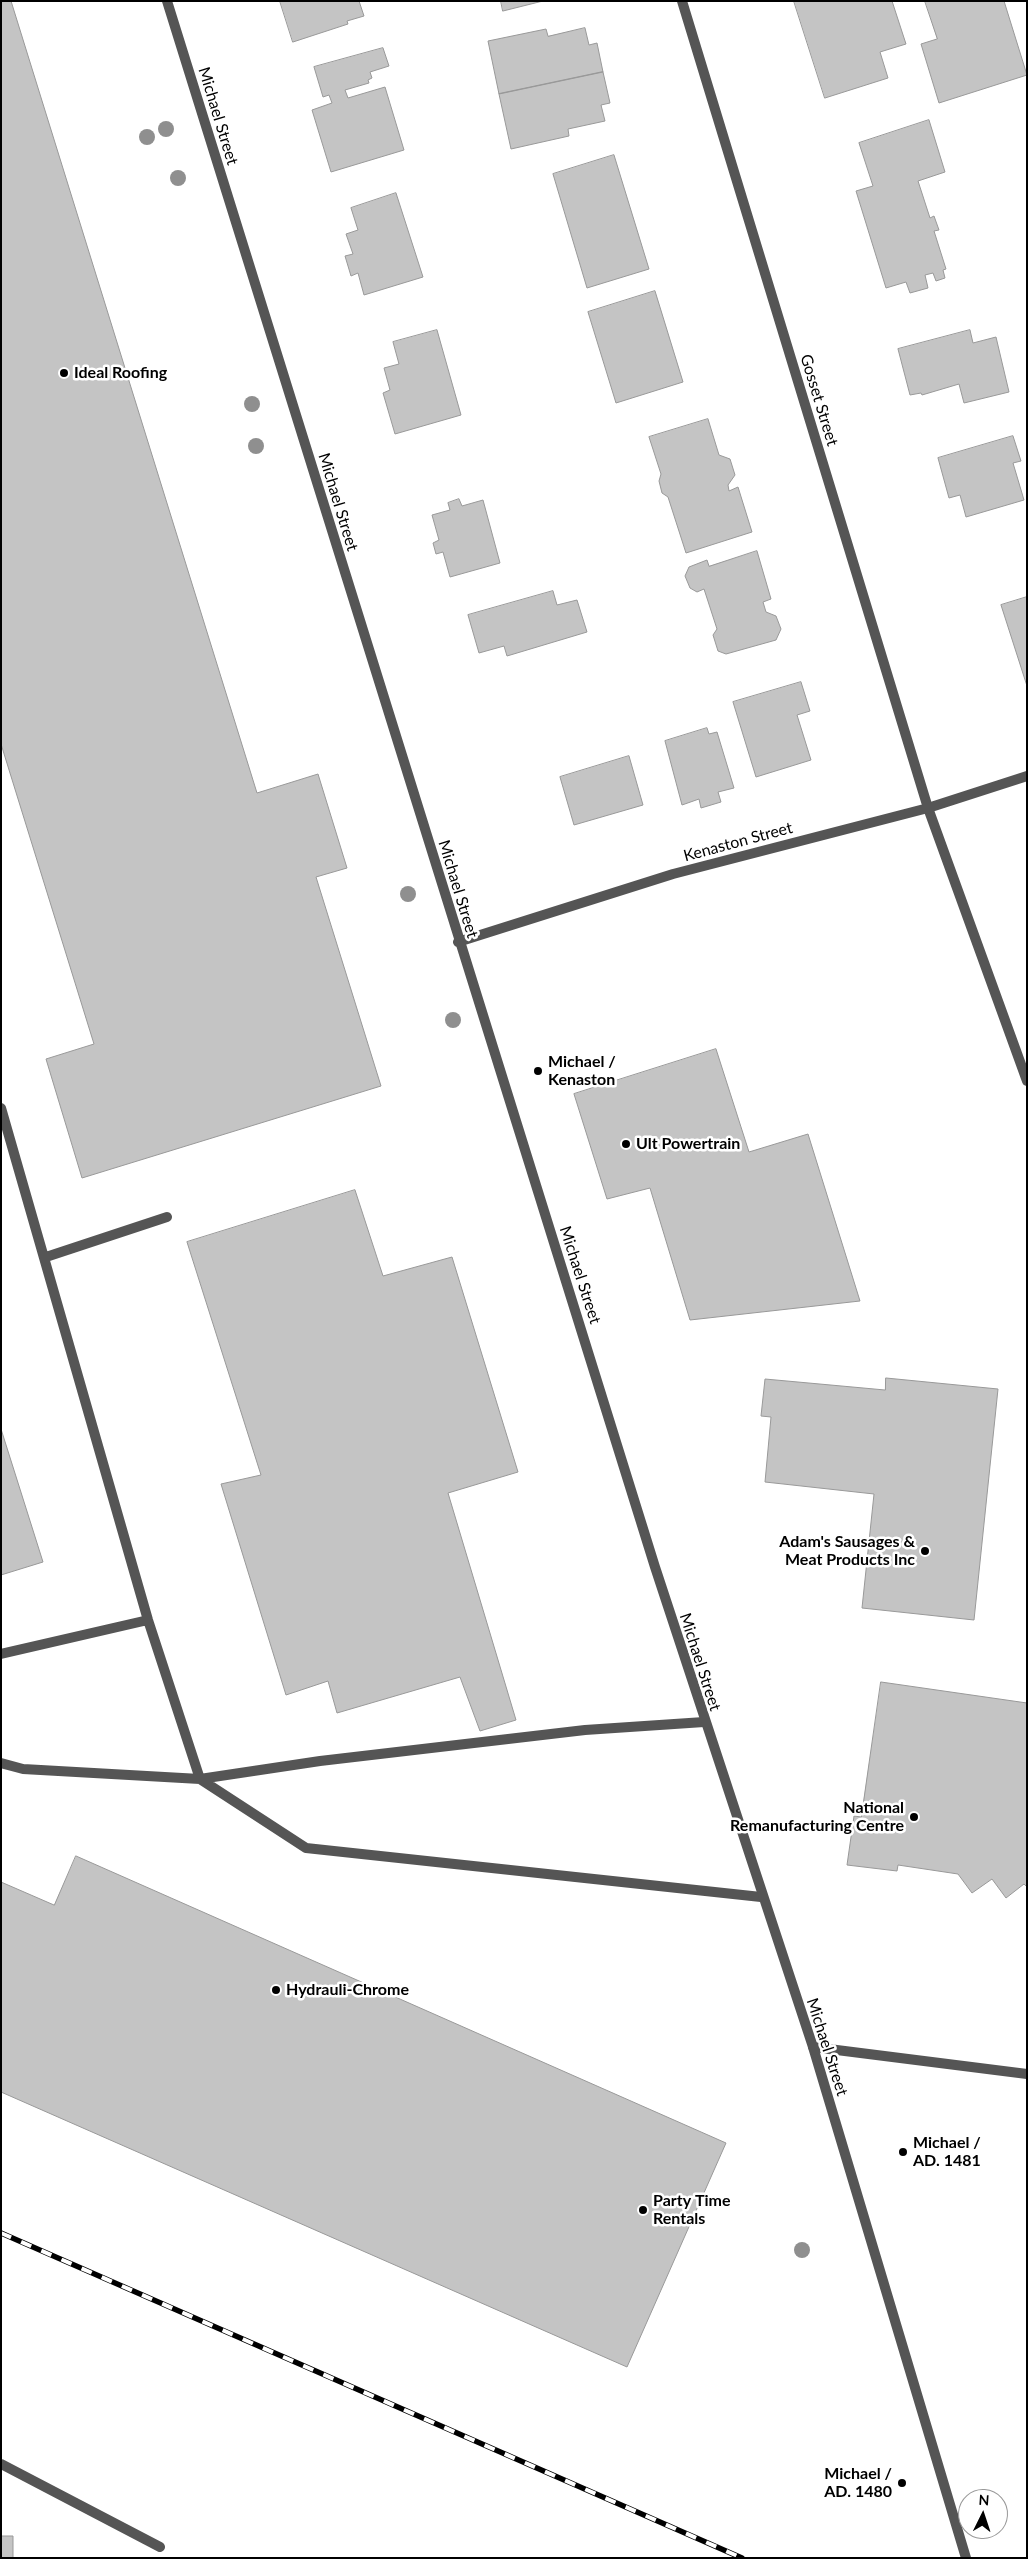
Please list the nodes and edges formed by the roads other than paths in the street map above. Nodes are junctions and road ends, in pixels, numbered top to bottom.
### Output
1 (167, 1) edge
2 (682, 1) edge
3 (1027, 776) edge
4 (928, 808) junction
5 (458, 942) junction
6 (1027, 1081) edge
7 (1, 1108) edge
8 (167, 1217) dead end
9 (46, 1257) junction
10 (148, 1620) junction
11 (1, 1654) edge
12 (704, 1722) junction
13 (1, 1763) edge
14 (200, 1779) junction
15 (761, 1896) junction
16 (813, 2047) junction
17 (1027, 2074) edge
18 (1, 2464) edge
19 (160, 2547) dead end
20 (966, 2558) edge

1 - 5 street, Michael Street
2 - 4 street, Gosset Street
3 - 4 street, Kenaston Street
4 - 5 street, Kenaston Street
4 - 6 street, Gosset Street
5 - 12 street, Michael Street
7 - 9 street
8 - 9 street
9 - 10 street
10 - 11 street
10 - 14 street
12 - 14 street
12 - 15 street, Michael Street
13 - 14 street
14 - 15 street
15 - 16 street, Michael Street
16 - 17 street
16 - 20 street, Michael Street
18 - 19 street

